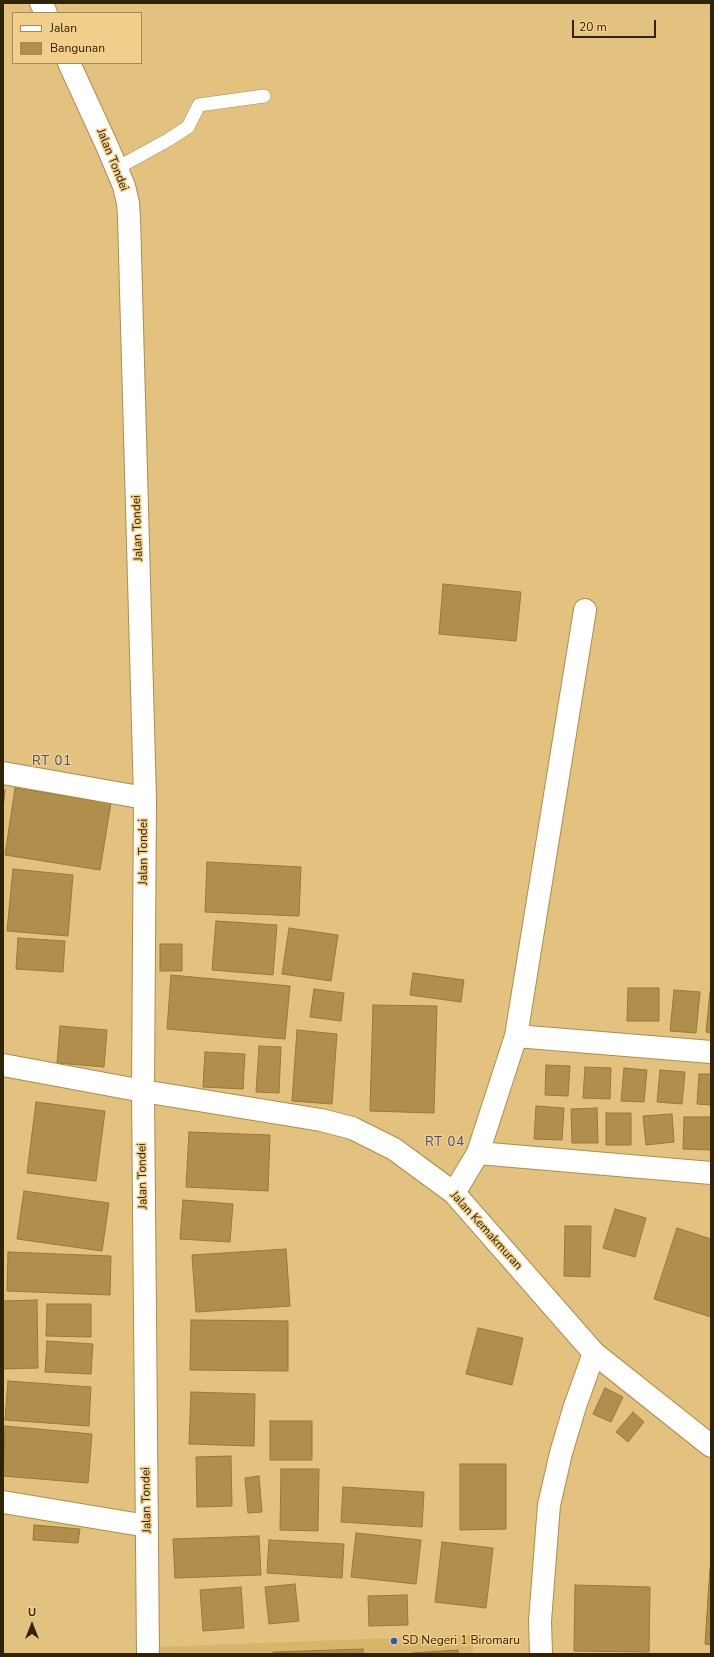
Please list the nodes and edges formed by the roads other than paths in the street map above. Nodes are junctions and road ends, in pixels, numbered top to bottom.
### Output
1 (41, 3) edge
2 (46, 12) edge
3 (69, 64) edge
4 (264, 96) dead end
5 (116, 168) junction
6 (584, 610) dead end
7 (3, 773) edge
8 (145, 798) junction
9 (516, 1036) junction
10 (711, 1052) edge
11 (3, 1065) edge
12 (143, 1091) junction
13 (478, 1153) junction
14 (711, 1173) edge
15 (454, 1193) junction
16 (594, 1353) junction
17 (711, 1446) edge
18 (3, 1502) edge
19 (147, 1526) junction
20 (148, 1654) edge
21 (541, 1654) edge

1 - 2 street
3 - 5 street, Jalan Tondei
4 - 5 lane
5 - 8 street, Jalan Tondei
6 - 9 street
7 - 8 street
8 - 12 street, Jalan Tondei
9 - 10 street
9 - 13 street
11 - 12 street, Jalan Kemakmuran
12 - 15 street, Jalan Kemakmuran
12 - 19 street, Jalan Tondei
13 - 14 street
13 - 15 street
15 - 16 street, Jalan Kemakmuran
16 - 17 street, Jalan Kemakmuran
16 - 21 street
18 - 19 street
19 - 20 street, Jalan Tondei

